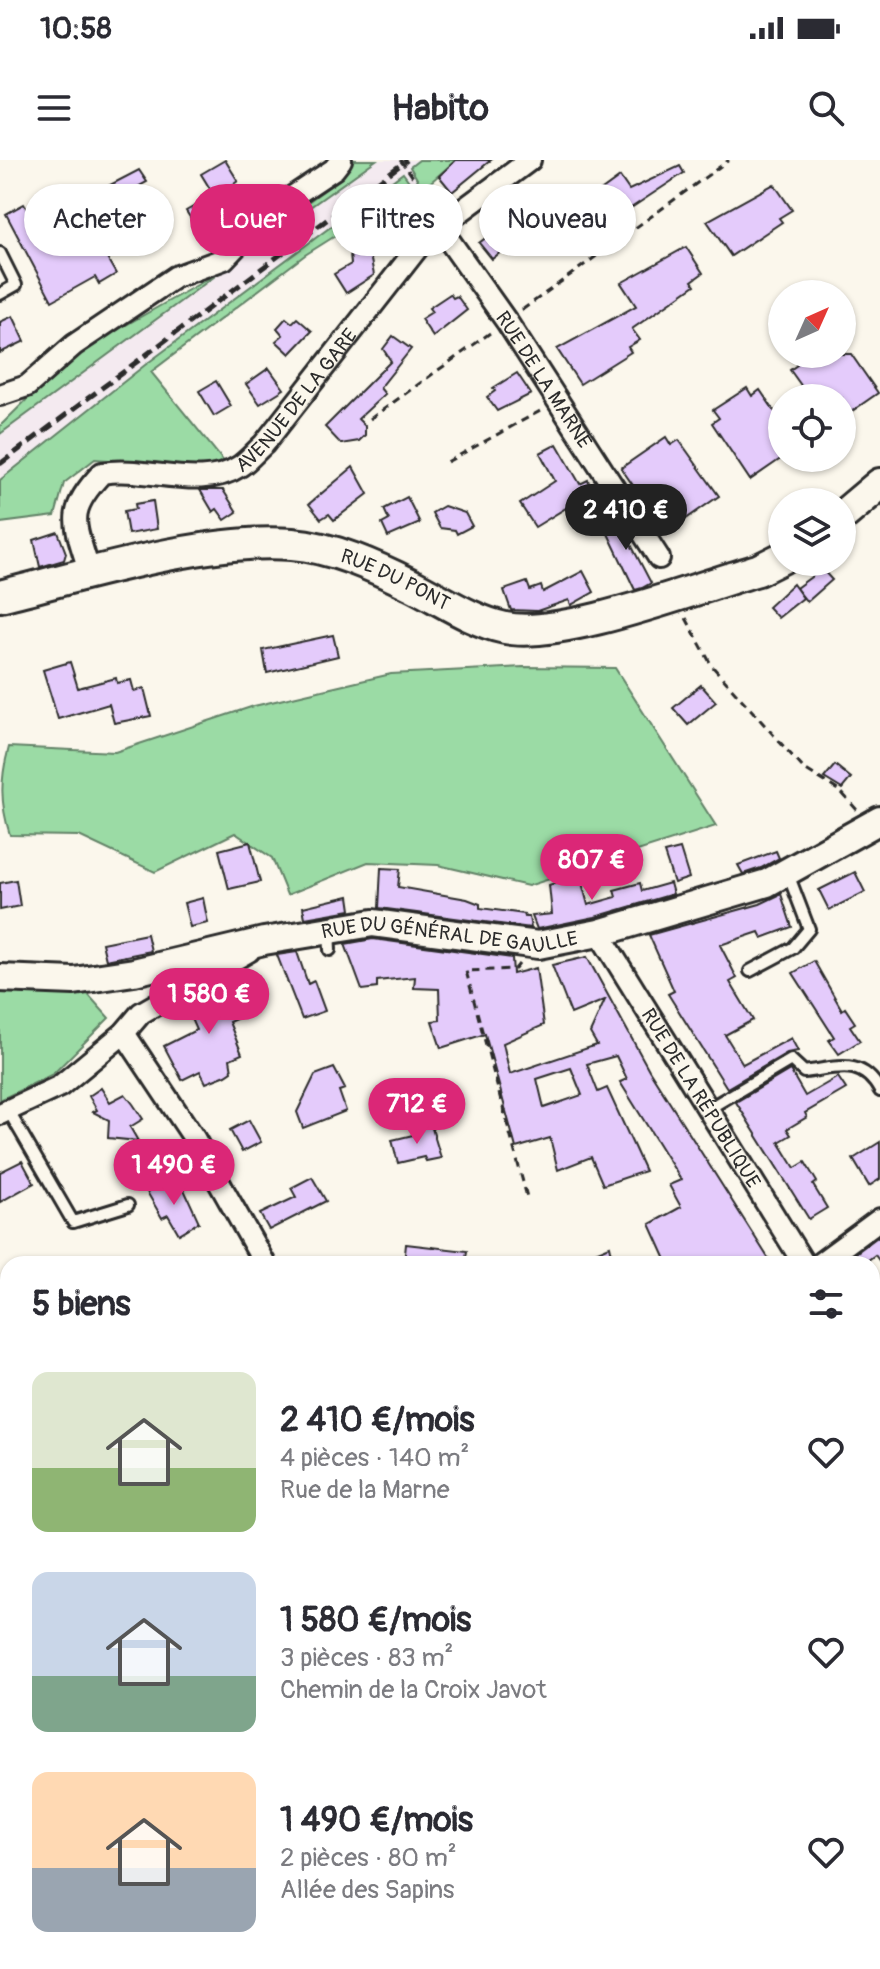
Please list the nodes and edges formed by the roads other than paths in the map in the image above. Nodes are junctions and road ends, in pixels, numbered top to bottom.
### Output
1 (341, 160) edge
2 (530, 160) edge
3 (463, 209) edge
4 (0, 253) edge
5 (409, 256) edge
6 (460, 256) edge
7 (0, 294) edge
8 (0, 395) edge
9 (880, 484) edge
10 (856, 504) edge
11 (659, 558) dead end
12 (768, 565) edge
13 (90, 574) junction
14 (0, 596) edge
15 (880, 820) edge
16 (788, 874) junction
17 (599, 933) junction
18 (264, 941) junction
19 (750, 971) dead end
20 (0, 978) edge
21 (124, 1033) junction
22 (880, 1091) edge
23 (708, 1109) junction
24 (4, 1112) edge
25 (128, 1205) dead end
26 (880, 1219) edge
27 (260, 1256) edge
28 (799, 1256) edge
29 (830, 1256) edge

1 - 8 street
2 - 3 street, AVENUE DE LA GARE
4 - 7 lane
5 - 13 street, AVENUE DE LA GARE
6 - 11 street, RUE DE LA MARNE
9 - 10 main road
12 - 13 main road, RUE DU PONT
13 - 14 main road, RUE DU PONT
15 - 16 street, RUE DU GÉNÉRAL DE GAULLE
16 - 17 street, RUE DU GÉNÉRAL DE GAULLE
16 - 19 lane
17 - 18 street, RUE DU GÉNÉRAL DE GAULLE
17 - 23 street, RUE DE LA RÉPUBLIQUE
18 - 20 street, RUE DU GÉNÉRAL DE GAULLE
18 - 21 street
21 - 24 street
21 - 27 street
22 - 23 lane
23 - 28 street, RUE DE LA RÉPUBLIQUE
24 - 25 lane
26 - 29 street

